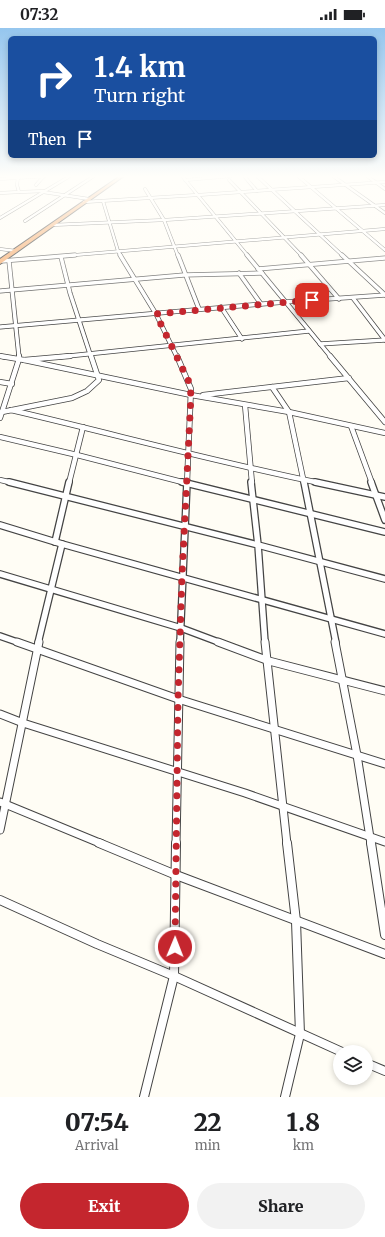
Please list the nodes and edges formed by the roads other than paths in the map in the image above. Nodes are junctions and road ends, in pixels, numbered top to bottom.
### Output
1 (51, 226) edge
2 (111, 226) edge
3 (166, 226) edge
4 (223, 226) edge
5 (272, 226) edge
6 (312, 226) edge
7 (356, 226) edge
8 (385, 229) edge
9 (362, 231) junction
10 (321, 234) junction
11 (283, 237) junction
12 (236, 241) junction
13 (174, 246) junction
14 (0, 249) edge
15 (385, 250) edge
16 (16, 251) junction
17 (118, 251) junction
18 (61, 257) junction
19 (385, 258) edge
20 (1, 261) edge
21 (9, 261) junction
22 (350, 261) junction
23 (310, 264) junction
24 (258, 269) junction
25 (239, 273) junction
26 (262, 273) junction
27 (184, 275) junction
28 (135, 279) junction
29 (68, 285) junction
30 (11, 290) junction
31 (0, 291) edge
32 (385, 295) edge
33 (353, 298) junction
34 (339, 299) junction
35 (286, 302) junction
36 (261, 304) junction
37 (221, 307) junction
38 (198, 309) junction
39 (156, 314) junction
40 (80, 320) junction
41 (15, 326) junction
42 (0, 327) edge
43 (310, 331) junction
44 (242, 339) junction
45 (385, 340) edge
46 (320, 344) junction
47 (171, 346) junction
48 (89, 353) junction
49 (0, 356) edge
50 (19, 359) junction
51 (24, 360) junction
52 (98, 375) junction
53 (350, 378) junction
54 (0, 382) edge
55 (12, 384) junction
56 (272, 387) junction
57 (193, 396) junction
58 (245, 405) junction
59 (2, 406) edge
60 (11, 410) junction
61 (2, 412) junction
62 (289, 412) junction
63 (0, 418) edge
64 (385, 422) edge
65 (351, 426) junction
66 (83, 427) junction
67 (385, 433) edge
68 (0, 437) edge
69 (188, 453) junction
70 (77, 455) junction
71 (251, 469) junction
72 (0, 480) edge
73 (304, 480) junction
74 (187, 483) junction
75 (375, 494) junction
76 (385, 496) edge
77 (65, 498) junction
78 (253, 501) junction
79 (311, 515) junction
80 (385, 520) edge
81 (0, 525) edge
82 (186, 527) junction
83 (385, 532) edge
84 (59, 543) junction
85 (258, 545) junction
86 (319, 562) junction
87 (0, 574) edge
88 (182, 576) junction
89 (385, 579) edge
90 (51, 589) junction
91 (261, 599) junction
92 (331, 620) junction
93 (181, 628) junction
94 (385, 634) edge
95 (0, 636) edge
96 (37, 649) junction
97 (268, 661) junction
98 (341, 679) junction
99 (385, 691) edge
100 (178, 699) junction
101 (0, 714) edge
102 (23, 723) junction
103 (274, 729) junction
104 (357, 755) junction
105 (385, 764) edge
106 (178, 771) junction
107 (3, 803) edge
108 (283, 806) junction
109 (0, 830) edge
110 (370, 836) junction
111 (385, 842) edge
112 (176, 876) junction
113 (0, 900) edge
114 (296, 922) junction
115 (385, 935) edge
116 (385, 954) edge
117 (174, 976) junction
118 (300, 1034) junction
119 (333, 1048) edge
120 (373, 1065) edge
121 (385, 1071) edge
122 (144, 1097) edge
123 (285, 1097) edge

1 - 16 highway
2 - 17 street
3 - 13 street
4 - 12 street
5 - 11 street
6 - 10 street
7 - 9 street
8 - 9 street
9 - 10 street
9 - 15 street
10 - 11 street
10 - 22 street
11 - 12 street
11 - 23 street
12 - 13 street
12 - 24 street
13 - 17 street
13 - 27 street
14 - 16 street
16 - 20 highway
17 - 18 street
17 - 28 street
18 - 21 street
18 - 29 street
19 - 22 street
20 - 21 street
21 - 30 street
22 - 23 street
22 - 32 street
23 - 24 street
23 - 34 street
24 - 26 street
25 - 26 street
25 - 27 street
25 - 36 street
26 - 35 street
27 - 28 street
27 - 38 street
28 - 29 street
28 - 39 street
29 - 30 street
29 - 40 street
30 - 31 street
30 - 41 street
32 - 33 street
33 - 34 street
33 - 45 street
34 - 35 street
35 - 36 street
35 - 43 street
36 - 37 street
37 - 38 street
37 - 44 street
38 - 39 street
39 - 40 street
39 - 47 street
40 - 41 street
40 - 48 street
41 - 42 street
41 - 50 street
43 - 44 street
43 - 46 street
44 - 47 street
45 - 46 street
46 - 53 street
47 - 48 street
47 - 57 street
48 - 51 street
48 - 52 street
49 - 50 street
50 - 51 street
50 - 55 street
51 - 52 street
52 - 57 street
52 - 60 street
53 - 56 street
53 - 64 street
54 - 55 street
55 - 59 street
56 - 57 street
56 - 62 street
57 - 58 street
57 - 69 street
58 - 62 street
58 - 71 street
59 - 61 street
60 - 61 street
60 - 66 street
61 - 63 street
62 - 65 street
62 - 73 street
65 - 67 street
65 - 75 street
66 - 69 street
66 - 70 street
68 - 70 street
69 - 71 street
69 - 74 street
70 - 74 street
70 - 77 street
71 - 73 street
71 - 78 street
72 - 77 street
73 - 75 street
73 - 79 street
74 - 78 street
74 - 82 street
75 - 76 street
75 - 80 street
77 - 82 street
77 - 84 street
78 - 79 street
78 - 85 street
79 - 83 street
79 - 86 street
81 - 84 street
82 - 85 street
82 - 88 street
84 - 88 street
84 - 90 street
85 - 86 street
85 - 91 street
86 - 89 street
86 - 92 street
87 - 90 street
88 - 91 street
88 - 93 street
90 - 93 street
90 - 96 street
91 - 92 street
91 - 97 street
92 - 94 street
92 - 98 street
93 - 97 street
93 - 100 street
95 - 96 street
96 - 100 street
96 - 102 street
97 - 98 street
97 - 103 street
98 - 99 street
98 - 104 street
100 - 103 street
100 - 106 street
101 - 102 street
102 - 106 street
102 - 107 street
103 - 104 street
103 - 108 street
104 - 105 street
104 - 110 street
106 - 108 street
106 - 112 street
107 - 109 street
107 - 112 street
108 - 110 street
108 - 114 street
110 - 111 street
110 - 115 street
112 - 114 street
112 - 117 street
113 - 117 street
114 - 116 street
114 - 118 street
117 - 118 street
117 - 122 street
118 - 119 street
118 - 123 street
120 - 121 street

